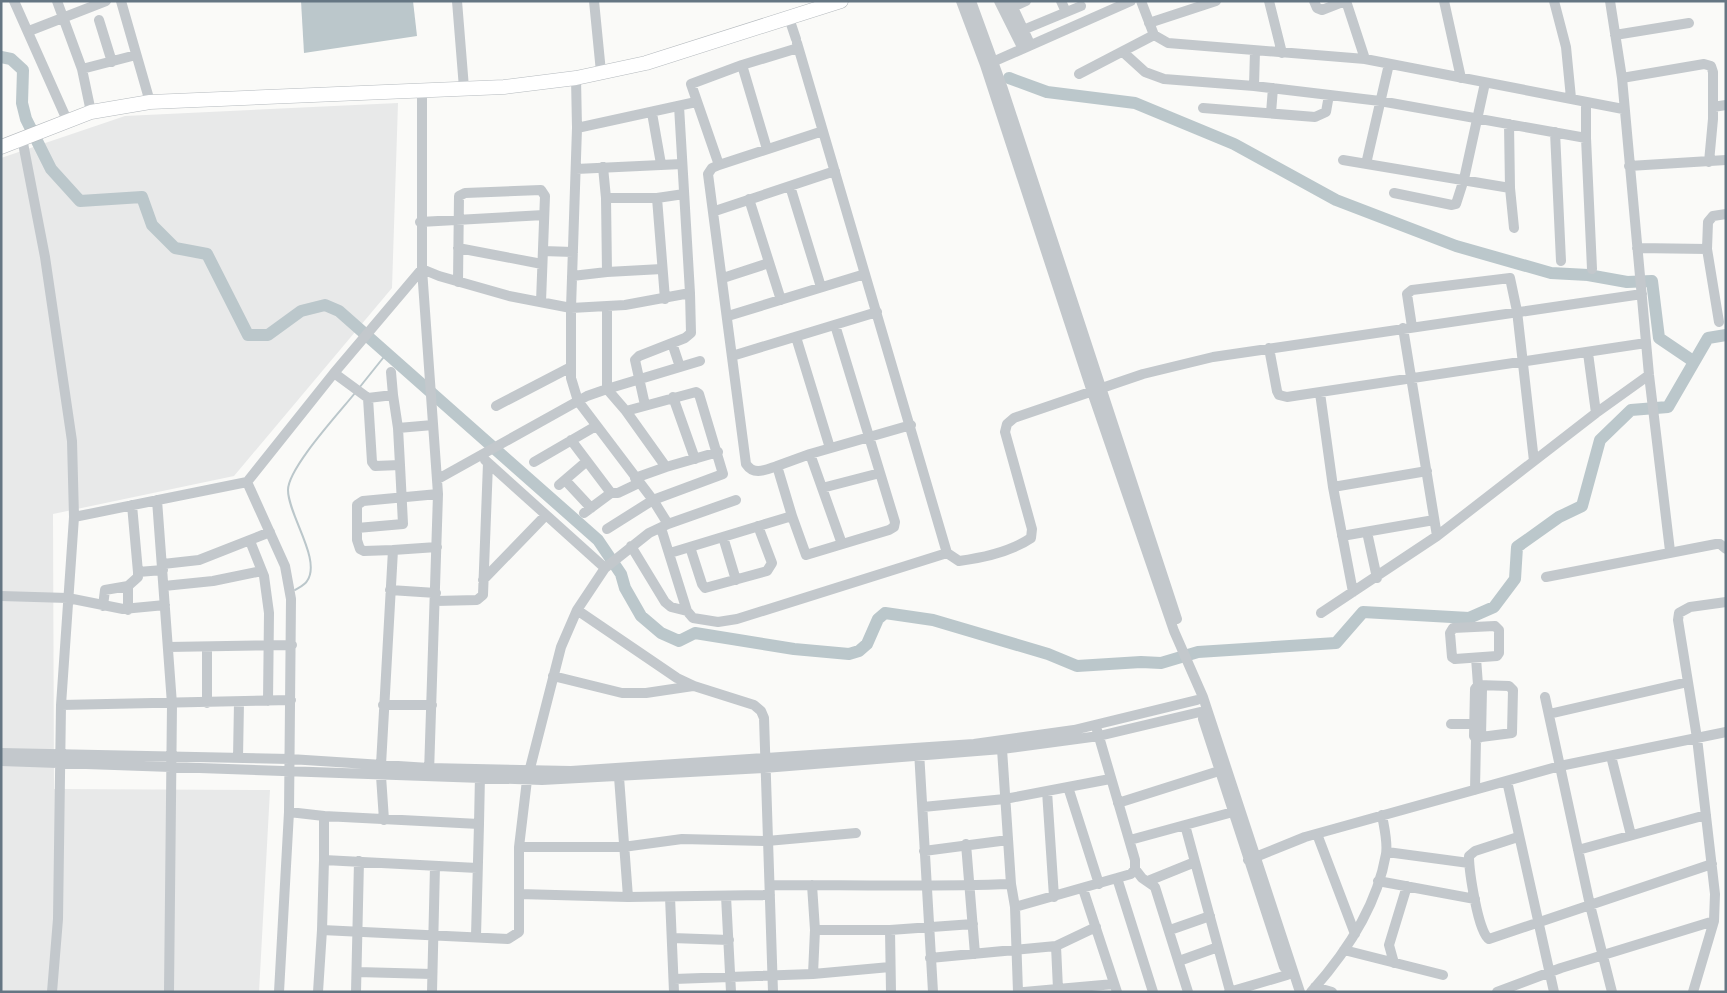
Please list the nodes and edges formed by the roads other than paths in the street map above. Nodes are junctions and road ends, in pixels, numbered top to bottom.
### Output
1 (14, 1) edge
2 (57, 1) edge
3 (106, 1) edge
4 (121, 1) edge
5 (457, 1) edge
6 (594, 1) edge
7 (842, 1) edge
8 (960, 1) edge
9 (971, 1) edge
10 (999, 1) edge
11 (1026, 1) edge
12 (1061, 1) edge
13 (1131, 1) edge
14 (1140, 1) edge
15 (1216, 1) edge
16 (1269, 1) edge
17 (1314, 1) edge
18 (1346, 1) edge
19 (1444, 1) edge
20 (1554, 1) edge
21 (1610, 1) edge
22 (94, 3) edge
23 (1012, 4) edge
24 (1080, 4) edge
25 (1066, 12) junction
26 (63, 18) junction
27 (789, 18) junction
28 (1086, 19) junction
29 (99, 20) dead end
30 (1149, 23) junction
31 (1689, 23) dead end
32 (1023, 30) junction
33 (28, 32) junction
34 (1154, 35) junction
35 (1615, 35) junction
36 (797, 43) junction
37 (1026, 46) junction
38 (1255, 51) junction
39 (1123, 52) junction
40 (1282, 53) junction
41 (136, 55) junction
42 (1365, 60) junction
43 (112, 62) junction
44 (989, 63) junction
45 (1389, 64) junction
46 (742, 65) junction
47 (82, 70) junction
48 (601, 72) junction
49 (1079, 74) dead end
50 (576, 78) junction
51 (1461, 78) junction
52 (1622, 78) junction
53 (1485, 83) junction
54 (1254, 86) junction
55 (464, 88) junction
56 (1273, 88) junction
57 (422, 90) junction
58 (1329, 95) junction
59 (1571, 98) junction
60 (1380, 101) junction
61 (150, 102) junction
62 (696, 102) junction
63 (1586, 102) junction
64 (679, 106) junction
65 (1726, 106) edge
66 (1714, 107) junction
67 (1203, 108) dead end
68 (1623, 109) junction
69 (92, 112) junction
70 (652, 113) junction
71 (1270, 113) junction
72 (1478, 118) junction
73 (67, 120) junction
74 (1509, 124) junction
75 (577, 128) junction
76 (823, 131) junction
77 (1556, 132) junction
78 (25, 137) junction
79 (1586, 138) junction
80 (1, 147) edge
81 (768, 149) junction
82 (1343, 160) dead end
83 (1726, 160) edge
84 (1709, 162) junction
85 (661, 164) junction
86 (682, 164) junction
87 (1366, 164) junction
88 (719, 165) junction
89 (1629, 166) junction
90 (603, 167) junction
91 (576, 169) junction
92 (835, 171) junction
93 (1464, 179) junction
94 (790, 186) junction
95 (1510, 188) junction
96 (1394, 193) dead end
97 (684, 194) junction
98 (606, 198) junction
99 (656, 198) junction
100 (749, 199) junction
101 (715, 211) junction
102 (1726, 214) edge
103 (544, 215) junction
104 (458, 220) junction
105 (420, 222) junction
106 (1514, 228) dead end
107 (458, 248) junction
108 (1637, 248) junction
109 (1707, 248) junction
110 (543, 251) junction
111 (573, 252) junction
112 (1561, 261) dead end
113 (769, 263) junction
114 (542, 264) junction
115 (422, 269) junction
116 (662, 269) junction
117 (1592, 269) dead end
118 (607, 272) junction
119 (865, 274) junction
120 (572, 276) junction
121 (723, 278) junction
122 (458, 282) junction
123 (1641, 284) junction
124 (821, 287) junction
125 (690, 293) junction
126 (665, 299) junction
127 (781, 300) junction
128 (540, 302) junction
129 (571, 308) junction
130 (607, 308) junction
131 (1517, 311) junction
132 (877, 312) junction
133 (728, 316) junction
134 (1719, 322) dead end
135 (835, 325) junction
136 (1408, 327) junction
137 (796, 337) junction
138 (672, 343) junction
139 (1646, 343) junction
140 (1269, 348) junction
141 (1588, 353) junction
142 (732, 356) junction
143 (700, 361) dead end
144 (1523, 362) junction
145 (571, 367) junction
146 (680, 367) junction
147 (390, 372) dead end
148 (334, 373) junction
149 (1649, 376) junction
150 (639, 380) junction
151 (1412, 380) junction
152 (607, 389) junction
153 (1096, 391) junction
154 (1320, 393) junction
155 (362, 394) junction
156 (393, 394) junction
157 (674, 397) junction
158 (578, 401) junction
159 (645, 405) junction
160 (496, 406) dead end
161 (626, 411) junction
162 (1596, 413) junction
163 (433, 425) junction
164 (911, 425) junction
165 (596, 426) junction
166 (398, 428) junction
167 (868, 437) junction
168 (572, 440) junction
169 (830, 448) junction
170 (718, 452) junction
171 (484, 453) junction
172 (810, 454) junction
173 (695, 459) junction
174 (587, 461) junction
175 (1534, 461) junction
176 (534, 462) dead end
177 (488, 463) junction
178 (400, 466) junction
179 (777, 466) junction
180 (666, 468) junction
181 (1427, 471) junction
182 (880, 472) junction
183 (438, 479) junction
184 (637, 480) junction
185 (247, 482) junction
186 (1333, 487) junction
187 (822, 488) junction
188 (611, 493) junction
189 (438, 494) junction
190 (402, 498) junction
191 (157, 500) junction
192 (653, 500) junction
193 (736, 500) dead end
194 (132, 505) junction
195 (546, 515) junction
196 (792, 516) junction
197 (74, 517) junction
198 (1434, 520) junction
199 (665, 526) junction
200 (758, 526) junction
201 (357, 528) junction
202 (607, 529) dead end
203 (270, 532) junction
204 (1367, 532) junction
205 (1342, 536) junction
206 (1437, 536) junction
207 (723, 537) junction
208 (250, 541) junction
209 (842, 544) junction
210 (437, 547) junction
211 (690, 547) junction
212 (628, 548) junction
213 (1726, 548) edge
214 (393, 550) junction
215 (1670, 551) junction
216 (670, 553) junction
217 (948, 553) junction
218 (608, 566) junction
219 (163, 567) junction
220 (262, 571) junction
221 (138, 572) junction
222 (1546, 577) dead end
223 (1377, 578) junction
224 (483, 580) junction
225 (736, 580) junction
226 (128, 586) junction
227 (164, 586) junction
228 (390, 590) junction
229 (1353, 592) junction
230 (1, 596) edge
231 (436, 597) junction
232 (68, 598) junction
233 (1726, 602) edge
234 (165, 605) junction
235 (103, 606) junction
236 (128, 610) junction
237 (577, 610) junction
238 (688, 611) junction
239 (1321, 613) dead end
240 (270, 645) junction
241 (292, 645) junction
242 (207, 646) junction
243 (168, 647) junction
244 (1476, 658) junction
245 (1192, 672) junction
246 (553, 676) junction
247 (1688, 682) junction
248 (1478, 685) junction
249 (694, 686) junction
250 (1545, 697) dead end
251 (291, 700) junction
252 (1197, 700) junction
253 (268, 701) junction
254 (239, 702) junction
255 (206, 703) junction
256 (172, 704) junction
257 (384, 704) junction
258 (61, 705) junction
259 (432, 705) junction
260 (1200, 712) junction
261 (1549, 714) junction
262 (1096, 724) junction
263 (1451, 724) dead end
264 (1478, 724) junction
265 (1726, 732) edge
266 (1099, 736) junction
267 (1479, 738) junction
268 (1698, 738) junction
269 (1002, 749) junction
270 (919, 752) junction
271 (1, 753) edge
272 (1611, 756) junction
273 (238, 758) junction
274 (60, 759) junction
275 (290, 759) junction
276 (1, 761) edge
277 (171, 762) junction
278 (765, 764) junction
279 (1560, 766) junction
280 (381, 770) junction
281 (1219, 770) junction
282 (290, 772) junction
283 (429, 772) junction
284 (480, 774) junction
285 (528, 775) junction
286 (619, 777) junction
287 (1110, 779) junction
288 (1507, 782) junction
289 (1068, 787) junction
290 (1475, 790) junction
291 (1047, 791) junction
292 (1005, 799) junction
293 (1118, 802) junction
294 (923, 807) junction
295 (289, 812) junction
296 (1233, 812) junction
297 (1382, 815) junction
298 (1706, 815) junction
299 (324, 816) junction
300 (384, 820) junction
301 (479, 824) junction
302 (1185, 825) junction
303 (856, 833) dead end
304 (1317, 834) junction
305 (1631, 836) junction
306 (1518, 837) junction
307 (1008, 840) junction
308 (1130, 840) junction
309 (768, 841) junction
310 (966, 844) junction
311 (520, 846) junction
312 (623, 847) junction
313 (1578, 850) junction
314 (924, 851) junction
315 (1387, 852) junction
316 (1252, 859) junction
317 (324, 860) junction
318 (359, 862) junction
319 (1195, 862) junction
320 (1469, 863) junction
321 (1712, 864) junction
322 (435, 866) junction
323 (477, 868) junction
324 (1136, 869) junction
325 (1118, 878) junction
326 (1148, 881) junction
327 (1378, 881) junction
328 (1011, 884) junction
329 (1099, 884) junction
330 (812, 885) junction
331 (969, 885) junction
332 (1407, 886) junction
333 (927, 887) junction
334 (1083, 889) junction
335 (770, 890) junction
336 (518, 894) junction
337 (726, 896) junction
338 (628, 897) junction
339 (670, 897) junction
340 (1054, 897) junction
341 (1475, 899) junction
342 (1590, 905) junction
343 (1015, 908) junction
344 (1210, 916) junction
345 (1714, 922) junction
346 (1538, 923) junction
347 (972, 924) junction
348 (1096, 927) junction
349 (929, 928) junction
350 (322, 930) junction
351 (815, 930) junction
352 (890, 930) junction
353 (1170, 930) junction
354 (358, 933) junction
355 (1356, 934) junction
356 (432, 936) junction
357 (476, 936) junction
358 (672, 938) junction
359 (728, 940) junction
360 (1056, 946) junction
361 (1218, 947) junction
362 (1016, 949) junction
363 (1344, 950) junction
364 (975, 954) junction
365 (1604, 955) junction
366 (930, 958) junction
367 (1179, 961) junction
368 (1394, 963) junction
369 (890, 967) junction
370 (357, 972) junction
371 (1549, 973) junction
372 (432, 974) junction
373 (813, 974) junction
374 (773, 975) junction
375 (1287, 975) junction
376 (730, 976) junction
377 (1443, 976) dead end
378 (674, 979) junction
379 (1115, 988) edge
380 (1058, 989) junction
381 (1313, 989) edge
382 (1499, 991) edge
383 (52, 992) edge
384 (169, 992) edge
385 (279, 992) edge
386 (318, 992) edge
387 (356, 992) edge
388 (432, 992) edge
389 (674, 992) edge
390 (731, 992) edge
391 (772, 992) edge
392 (891, 992) edge
393 (933, 992) edge
394 (1018, 992) edge
395 (1024, 992) edge
396 (1153, 992) edge
397 (1188, 992) edge
398 (1230, 992) edge
399 (1293, 992) edge
400 (1300, 992) edge
401 (1332, 992) edge
402 (1554, 992) edge
403 (1612, 992) edge
404 (1693, 992) edge

1 - 33 street
2 - 26 street
3 - 22 street
4 - 41 street
5 - 55 street
6 - 48 street
7 - 27 main road
8 - 44 street
9 - 44 street
10 - 37 street
11 - 23 street
12 - 25 street
13 - 28 street
14 - 30 street
15 - 30 street
16 - 40 street
17 - 18 street
18 - 42 street
19 - 51 street
20 - 59 street
21 - 35 street
22 - 26 street
23 - 32 street
24 - 25 street
24 - 28 street
25 - 32 street
26 - 33 street
26 - 47 street
27 - 36 street
27 - 48 main road
28 - 37 street
29 - 43 street
30 - 34 street
31 - 35 street
32 - 37 street
33 - 73 street
34 - 38 street
34 - 39 street
35 - 52 street
36 - 46 street
36 - 76 street
37 - 44 street
38 - 40 street
38 - 54 street
39 - 49 street
39 - 54 street
40 - 42 street
41 - 43 street
41 - 61 street
42 - 45 street
43 - 47 street
44 - 153 street
45 - 51 street
45 - 60 street
46 - 62 street
46 - 81 street
47 - 69 street
48 - 50 main road
50 - 55 main road
50 - 75 street
51 - 53 street
52 - 66 street
52 - 68 street
53 - 59 street
53 - 72 street
54 - 56 street
55 - 57 main road
56 - 58 street
56 - 71 street
57 - 61 main road
57 - 105 street
58 - 60 street
58 - 71 street
59 - 63 street
60 - 72 street
60 - 87 street
61 - 69 main road
62 - 64 street
62 - 88 street
63 - 68 street
63 - 79 street
64 - 70 street
64 - 86 street
65 - 66 street
66 - 84 street
67 - 71 street
68 - 89 street
69 - 73 main road
70 - 75 street
70 - 85 street
72 - 74 street
72 - 93 street
73 - 78 main road
74 - 77 street
74 - 95 street
75 - 91 street
76 - 81 street
76 - 92 street
77 - 79 street
77 - 112 street
78 - 80 main road
78 - 197 street
79 - 117 street
81 - 88 street
82 - 87 street
83 - 84 street
84 - 89 street
85 - 86 street
85 - 90 street
86 - 97 street
87 - 93 street
88 - 101 street
89 - 108 street
90 - 91 street
90 - 98 street
91 - 111 street
92 - 94 street
92 - 119 street
93 - 95 street
93 - 96 street
94 - 100 street
94 - 124 street
95 - 106 street
97 - 99 street
97 - 125 street
98 - 99 street
98 - 118 street
99 - 116 street
100 - 101 street
100 - 113 street
101 - 121 street
102 - 109 street
103 - 104 street
103 - 104 street
103 - 110 street
104 - 105 street
104 - 107 street
105 - 115 street
107 - 114 street
107 - 122 street
108 - 109 street
108 - 123 street
109 - 134 street
110 - 111 street
110 - 114 street
111 - 120 street
113 - 121 street
113 - 127 street
114 - 128 street
115 - 122 street
115 - 148 street
115 - 163 street
116 - 118 street
116 - 126 street
118 - 120 street
119 - 124 street
119 - 132 street
120 - 129 street
121 - 133 street
122 - 128 street
123 - 131 street
123 - 139 street
124 - 127 street
125 - 126 street
125 - 138 street
126 - 130 street
127 - 133 street
128 - 129 street
129 - 130 street
129 - 145 street
130 - 152 street
131 - 136 street
131 - 136 street
131 - 144 street
132 - 135 street
132 - 164 street
133 - 142 street
135 - 137 street
135 - 167 street
136 - 140 street
136 - 151 street
137 - 142 street
137 - 169 street
138 - 146 street
138 - 150 street
139 - 141 street
139 - 149 street
140 - 153 street
140 - 154 street
141 - 144 street
141 - 162 street
142 - 179 street
143 - 146 street
144 - 151 street
144 - 175 street
145 - 158 street
145 - 160 street
146 - 150 street
147 - 156 street
148 - 155 street
148 - 185 street
149 - 162 street
149 - 215 street
150 - 152 street
150 - 159 street
151 - 154 street
151 - 181 street
152 - 158 street
152 - 161 street
153 - 217 street
153 - 245 street
154 - 186 street
155 - 156 street
155 - 178 street
156 - 166 street
157 - 159 street
157 - 170 street
157 - 173 street
158 - 165 street
158 - 171 street
159 - 161 street
161 - 180 street
162 - 175 street
163 - 166 street
163 - 183 street
164 - 167 street
164 - 217 street
165 - 168 street
165 - 184 street
166 - 178 street
167 - 169 street
167 - 182 street
168 - 174 street
168 - 176 street
169 - 172 street
170 - 173 street
170 - 192 street
171 - 177 street
171 - 183 street
172 - 179 street
172 - 187 street
173 - 180 street
174 - 188 street
174 - 188 street
175 - 206 street
177 - 195 street
177 - 224 street
178 - 190 street
179 - 196 street
180 - 184 street
181 - 186 street
181 - 198 street
182 - 187 street
182 - 209 street
183 - 189 street
184 - 188 street
184 - 192 street
185 - 191 street
185 - 203 street
186 - 205 street
187 - 209 street
189 - 190 street
189 - 210 street
190 - 201 street
190 - 201 street
191 - 194 street
191 - 219 street
192 - 199 street
192 - 202 street
193 - 199 street
194 - 197 street
194 - 221 street
195 - 218 street
195 - 224 street
196 - 200 street
196 - 209 street
197 - 232 street
198 - 204 street
198 - 206 street
199 - 212 street
199 - 216 street
200 - 207 street
200 - 225 street
201 - 214 street
203 - 208 street
203 - 241 street
204 - 205 street
204 - 223 street
205 - 229 street
206 - 223 street
207 - 211 street
207 - 225 street
208 - 219 street
208 - 220 street
210 - 214 street
210 - 231 street
211 - 216 street
211 - 225 street
212 - 218 street
212 - 238 street
213 - 215 street
214 - 228 street
215 - 222 street
216 - 238 street
217 - 238 street
218 - 237 street
219 - 221 street
219 - 227 street
220 - 227 street
220 - 240 street
221 - 226 street
223 - 229 street
224 - 231 street
226 - 235 street
226 - 236 street
227 - 234 street
228 - 231 street
228 - 257 street
229 - 239 street
230 - 232 street
231 - 259 street
232 - 235 street
232 - 258 street
233 - 247 street
234 - 236 street
234 - 243 street
235 - 236 street
237 - 246 street
237 - 249 street
240 - 241 street
240 - 242 street
240 - 253 street
241 - 251 street
242 - 243 street
242 - 255 street
243 - 256 street
244 - 244 street
244 - 248 street
245 - 252 street
245 - 316 street
246 - 249 street
246 - 285 street
247 - 261 street
247 - 268 street
248 - 264 street
248 - 267 street
249 - 278 street
250 - 261 street
251 - 253 street
251 - 275 street
252 - 260 street
252 - 262 street
253 - 254 street
254 - 255 street
254 - 273 street
255 - 256 street
256 - 258 street
256 - 277 street
257 - 259 street
257 - 280 street
258 - 274 street
259 - 283 street
260 - 266 street
260 - 281 street
261 - 279 street
262 - 266 street
262 - 270 street
263 - 264 street
264 - 267 street
265 - 268 street
266 - 269 street
266 - 287 street
267 - 290 street
268 - 272 street
268 - 298 street
269 - 270 street
269 - 292 street
270 - 278 street
270 - 294 street
271 - 274 street
272 - 279 street
272 - 305 street
273 - 275 street
273 - 277 street
274 - 276 street
274 - 277 street
274 - 383 street
275 - 280 street
275 - 282 street
277 - 282 street
277 - 384 street
278 - 285 street
278 - 286 street
278 - 309 street
279 - 288 street
279 - 313 street
280 - 282 street
280 - 283 street
280 - 300 street
281 - 293 street
281 - 296 street
282 - 295 street
283 - 284 street
284 - 285 street
284 - 301 street
285 - 286 street
285 - 311 street
286 - 312 street
287 - 289 street
287 - 293 street
288 - 290 street
288 - 306 street
289 - 291 street
289 - 329 street
290 - 297 street
291 - 292 street
291 - 340 street
292 - 294 street
292 - 307 street
293 - 308 street
294 - 314 street
295 - 299 street
295 - 385 street
296 - 302 street
296 - 316 street
297 - 304 street
297 - 315 street
298 - 305 street
298 - 321 street
299 - 300 street
299 - 317 street
300 - 301 street
301 - 323 street
302 - 308 street
302 - 319 street
303 - 309 street
304 - 316 street
304 - 355 street
305 - 313 street
306 - 320 street
306 - 346 street
307 - 310 street
307 - 328 street
308 - 324 street
309 - 312 street
309 - 335 street
310 - 314 street
310 - 331 street
311 - 312 street
311 - 336 street
312 - 338 street
313 - 342 street
314 - 333 street
315 - 320 street
315 - 327 street
316 - 375 street
316 - 400 street
317 - 318 street
317 - 350 street
318 - 322 street
318 - 354 street
319 - 326 street
319 - 344 street
320 - 341 street
321 - 342 street
321 - 345 street
322 - 323 street
322 - 356 street
323 - 357 street
324 - 325 street
324 - 326 street
325 - 329 street
325 - 396 street
326 - 353 street
327 - 332 street
327 - 355 street
328 - 331 street
328 - 343 street
329 - 334 street
330 - 333 street
330 - 335 street
330 - 351 street
331 - 333 street
331 - 347 street
332 - 341 street
332 - 368 street
333 - 349 street
334 - 340 street
334 - 348 street
335 - 337 street
335 - 374 street
336 - 338 street
336 - 357 street
337 - 339 street
337 - 359 street
338 - 339 street
339 - 358 street
340 - 343 street
341 - 346 street
342 - 346 street
342 - 365 street
343 - 362 street
344 - 353 street
344 - 361 street
345 - 365 street
345 - 404 street
346 - 371 street
347 - 349 street
347 - 364 street
348 - 360 street
348 - 379 street
349 - 352 street
349 - 366 street
350 - 354 street
350 - 386 street
351 - 352 street
351 - 373 street
352 - 369 street
353 - 367 street
354 - 356 street
354 - 370 street
355 - 363 street
356 - 357 street
356 - 372 street
358 - 359 street
358 - 378 street
359 - 376 street
360 - 362 street
360 - 380 street
361 - 367 street
361 - 398 street
362 - 364 street
362 - 394 street
363 - 368 street
363 - 381 street
364 - 366 street
365 - 371 street
365 - 403 street
366 - 393 street
367 - 397 street
368 - 377 street
369 - 373 street
369 - 392 street
370 - 372 street
370 - 387 street
371 - 382 street
371 - 402 street
372 - 388 street
373 - 374 street
374 - 376 street
374 - 391 street
375 - 398 street
375 - 399 street
376 - 378 street
376 - 390 street
378 - 389 street
379 - 380 street
380 - 395 street
381 - 401 street

